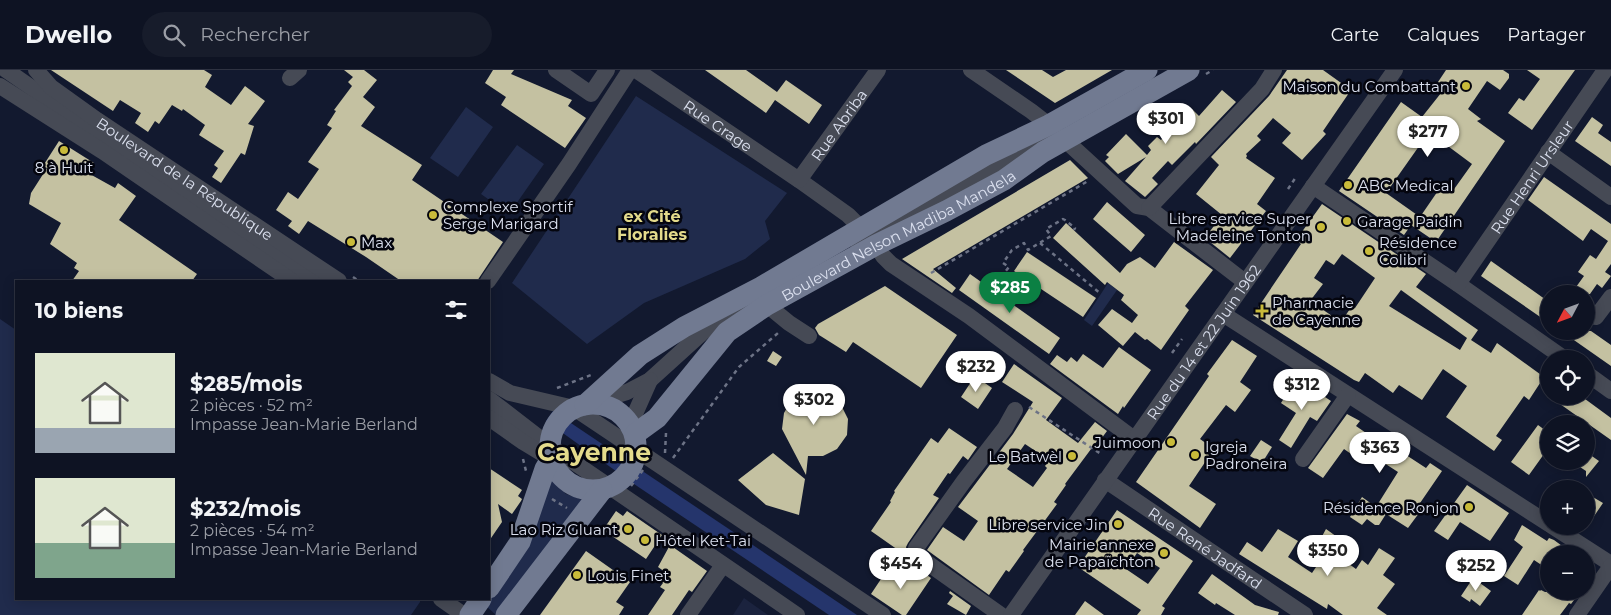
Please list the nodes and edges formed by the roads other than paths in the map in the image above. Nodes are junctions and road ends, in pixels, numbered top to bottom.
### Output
1 (6, 70) edge
2 (36, 70) edge
3 (556, 70) edge
4 (607, 70) edge
5 (630, 70) edge
6 (636, 70) edge
7 (878, 70) edge
8 (971, 70) edge
9 (1147, 70) edge
10 (1169, 70) edge
11 (1189, 70) edge
12 (1274, 70) edge
13 (1395, 70) edge
14 (1605, 70) edge
15 (0, 86) edge
16 (1049, 125) junction
17 (1065, 140) junction
18 (1548, 152) junction
19 (799, 180) junction
20 (1312, 186) junction
21 (1611, 197) edge
22 (1148, 208) junction
23 (869, 237) junction
24 (291, 280) edge
25 (314, 280) edge
26 (338, 280) edge
27 (489, 280) edge
28 (1245, 282) junction
29 (1458, 284) junction
30 (1611, 297) edge
31 (767, 305) junction
32 (1223, 314) junction
33 (1596, 317) dead end
34 (809, 336) dead end
35 (1552, 350) edge
36 (650, 380) junction
37 (1595, 380) edge
38 (490, 382) edge
39 (1611, 391) edge
40 (490, 392) edge
41 (510, 392) junction
42 (1348, 395) junction
43 (490, 400) edge
44 (575, 409) junction
45 (1015, 410) road end
46 (490, 419) edge
47 (1134, 438) junction
48 (634, 443) junction
49 (551, 446) junction
50 (1303, 459) dead end
51 (1105, 480) junction
52 (615, 487) junction
53 (1540, 518) edge
54 (1566, 535) edge
55 (723, 565) junction
56 (1611, 565) edge
57 (490, 587) edge
58 (442, 600) edge
59 (480, 600) edge
60 (464, 615) edge
61 (470, 615) edge
62 (506, 615) edge
63 (688, 615) edge
64 (797, 615) edge
65 (883, 615) edge
66 (1001, 615) edge
67 (1011, 615) edge
68 (1305, 615) edge
69 (1577, 615) edge

1 - 25 street
2 - 26 street, Boulevard de la République
3 - 4 street
5 - 27 street
6 - 19 street, Rue Grage
7 - 19 street, Rue Abriba
8 - 16 street
9 - 16 main road, Boulevard Nelson Madiba Mandela
10 - 36 street
11 - 17 main road, Boulevard Nelson Madiba Mandela
12 - 22 street
13 - 20 street, Rue du 14 et 22 Juin 1962
14 - 18 street, Rue Henri Ursleur
15 - 24 street, Boulevard de la République
16 - 23 main road, Boulevard Nelson Madiba Mandela
17 - 22 street
17 - 23 main road, Boulevard Nelson Madiba Mandela
18 - 21 street
18 - 29 street, Rue Henri Ursleur
19 - 23 street, Rue Grage
20 - 28 street, Rue du 14 et 22 Juin 1962
20 - 29 street
22 - 28 street
23 - 31 main road, Boulevard Nelson Madiba Mandela
23 - 44 main road, Boulevard Nelson Madiba Mandela
23 - 47 street, Rue Grage
28 - 32 street, Rue du 14 et 22 Juin 1962
29 - 35 street
30 - 33 street
31 - 34 street
31 - 48 main road, Boulevard Nelson Madiba Mandela
32 - 42 street
32 - 47 street, Rue du 14 et 22 Juin 1962
36 - 44 street
36 - 48 street
37 - 39 street
38 - 41 street
40 - 41 street
41 - 44 street
42 - 50 street
42 - 53 street
43 - 49 street
44 - 48 main road
44 - 49 main road
45 - 66 street
46 - 49 street
47 - 51 street, Rue du 14 et 22 Juin 1962
48 - 52 main road
48 - 65 street
49 - 52 main road
49 - 57 main road
51 - 67 street, Rue du 14 et 22 Juin 1962
51 - 68 street, Rue René Jadfard
52 - 55 street
52 - 62 main road
54 - 56 street
55 - 63 street
55 - 64 street
56 - 69 street
58 - 60 street
59 - 61 main road

